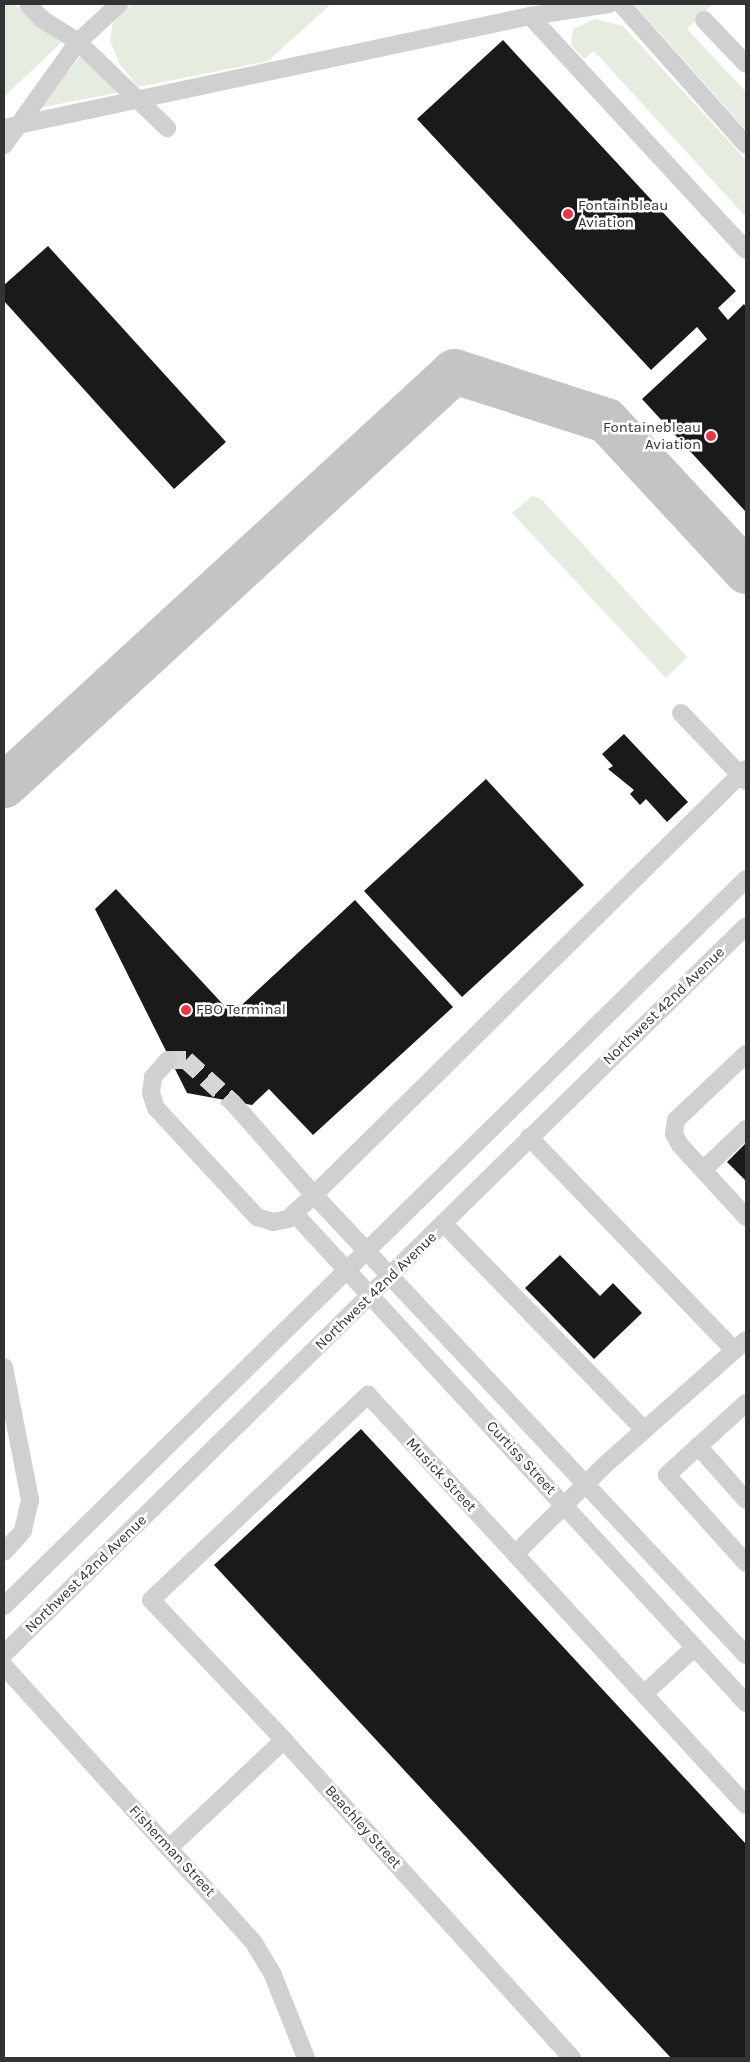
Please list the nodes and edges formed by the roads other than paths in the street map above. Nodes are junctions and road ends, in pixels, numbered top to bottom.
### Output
1 (28, 4) edge
2 (119, 4) edge
3 (609, 4) edge
4 (621, 4) edge
5 (530, 16) junction
6 (704, 20) dead end
7 (78, 42) junction
8 (746, 64) edge
9 (138, 100) junction
10 (10, 127) edge
11 (167, 128) dead end
12 (4, 144) edge
13 (746, 145) edge
14 (746, 250) edge
15 (681, 713) dead end
16 (744, 775) edge
17 (746, 879) edge
18 (746, 926) edge
19 (746, 1054) edge
20 (168, 1060) dead end
21 (234, 1104) tunnel mouth
22 (746, 1129) edge
23 (529, 1137) junction
24 (703, 1170) junction
25 (314, 1195) junction
26 (294, 1213) junction
27 (746, 1217) edge
28 (444, 1224) junction
29 (366, 1255) junction
30 (347, 1272) junction
31 (388, 1278) junction
32 (370, 1296) junction
33 (740, 1345) edge
34 (4, 1367) edge
35 (746, 1403) edge
36 (644, 1430) junction
37 (698, 1446) junction
38 (587, 1482) junction
39 (746, 1500) edge
40 (565, 1505) junction
41 (4, 1552) edge
42 (515, 1554) junction
43 (746, 1563) edge
44 (151, 1600) joint
45 (4, 1606) edge
46 (695, 1647) junction
47 (4, 1654) edge
48 (746, 1655) edge
49 (4, 1666) edge
50 (644, 1694) junction
51 (746, 1703) edge
52 (284, 1740) junction
53 (746, 1805) edge
54 (169, 1848) junction
55 (306, 2058) edge
56 (572, 2058) edge

1 - 7 street
2 - 7 street
3 - 5 street
4 - 13 street
5 - 9 street
5 - 14 street
6 - 8 street
7 - 9 street
7 - 10 street
9 - 10 street
9 - 11 street
10 - 12 street
15 - 16 street
16 - 25 street
17 - 29 street, Northwest 42nd Avenue
18 - 23 street, Northwest 42nd Avenue
19 - 24 street
20 - 26 street
21 - 25 street, Curtiss Street
22 - 24 street
23 - 28 street, Northwest 42nd Avenue
23 - 33 street
24 - 27 street
25 - 26 street
25 - 29 street, Curtiss Street
26 - 30 street, Curtiss Street
28 - 31 street, Northwest 42nd Avenue
28 - 36 street
29 - 30 street, Northwest 42nd Avenue
29 - 31 street, Curtiss Street
30 - 32 street, Curtiss Street
30 - 45 street, Northwest 42nd Avenue
31 - 32 street, Northwest 42nd Avenue
31 - 38 street, Curtiss Street
32 - 40 street, Curtiss Street
32 - 47 street, Northwest 42nd Avenue
33 - 36 street
34 - 41 street
35 - 37 street
36 - 38 street
37 - 39 street
37 - 43 street
38 - 40 street
38 - 48 street, Curtiss Street
40 - 42 street
40 - 46 street, Curtiss Street
42 - 44 street, Musick Street
42 - 50 street
44 - 52 street, Beachley Street
46 - 50 street
46 - 51 street, Curtiss Street
49 - 54 street, Fisherman Street
50 - 53 street
52 - 54 street
52 - 56 street, Beachley Street
54 - 55 street, Fisherman Street

